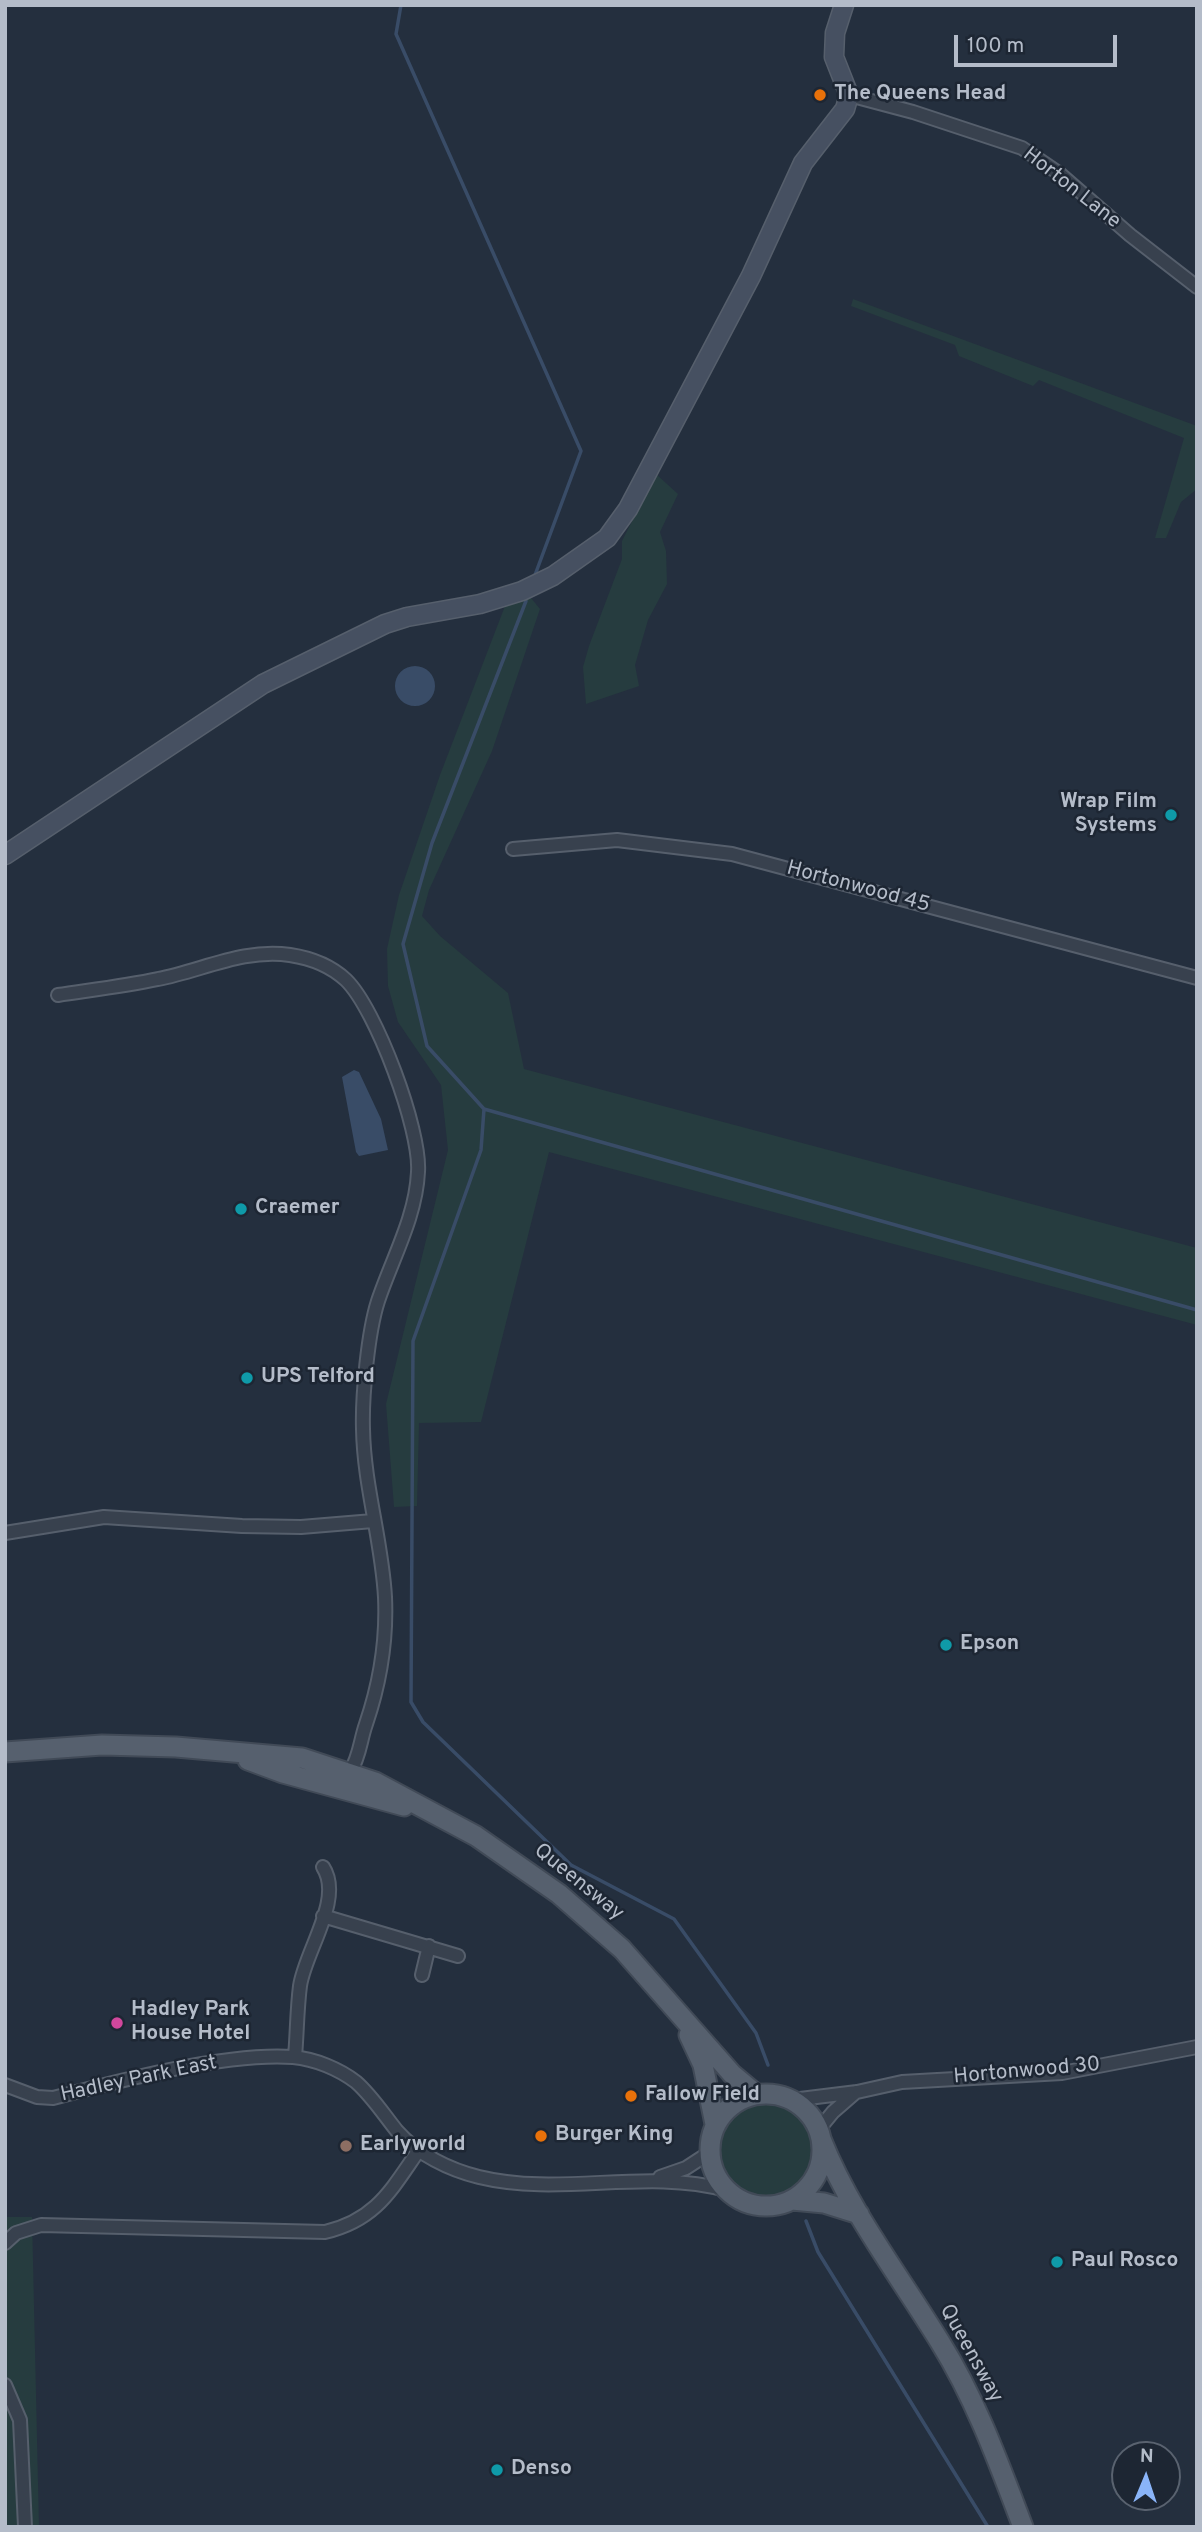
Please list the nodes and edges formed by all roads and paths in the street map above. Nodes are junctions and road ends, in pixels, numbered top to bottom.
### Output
1 (844, 5) edge
2 (849, 94) junction
3 (1197, 287) edge
4 (513, 849) dead end
5 (5, 855) edge
6 (1197, 978) edge
7 (58, 995) dead end
8 (373, 1521) junction
9 (5, 1534) edge
10 (5, 1752) edge
11 (347, 1781) junction
12 (323, 1867) dead end
13 (323, 1916) junction
14 (429, 1947) junction
15 (458, 1956) dead end
16 (422, 1975) dead end
17 (679, 2013) junction
18 (1197, 2047) edge
19 (295, 2057) junction
20 (5, 2085) edge
21 (857, 2092) junction
22 (756, 2094) junction
23 (792, 2100) junction
24 (715, 2124) junction
25 (820, 2134) junction
26 (419, 2150) junction
27 (709, 2153) junction
28 (653, 2180) junction
29 (726, 2190) junction
30 (792, 2200) junction
31 (859, 2214) junction
32 (5, 2243) edge
33 (5, 2385) edge
34 (25, 2527) edge
35 (1023, 2527) edge

1 - 2 street
2 - 3 street, Horton Lane
2 - 5 street
4 - 6 street, Hortonwood 45
7 - 8 street
8 - 9 street
8 - 11 street
10 - 11 main road, Queensway
11 - 17 main road, Queensway
12 - 13 street
13 - 14 street
13 - 19 street
14 - 15 street
14 - 16 street
17 - 22 main road, Queensway
17 - 24 main road, Queensway
18 - 21 street, Hortonwood 30
19 - 20 street, Hadley Park East
19 - 26 street, Hadley Park East
21 - 23 street, Hortonwood 30
21 - 25 street, Hortonwood 30
22 - 23 main road
22 - 24 main road
23 - 25 main road
24 - 27 main road
25 - 30 main road
25 - 31 main road, Queensway
26 - 28 street, Hadley Park East
26 - 32 street
27 - 28 street, Hadley Park East
27 - 29 main road
28 - 29 street, Hadley Park East
29 - 30 main road
30 - 31 main road
31 - 35 main road, Queensway
33 - 34 street

